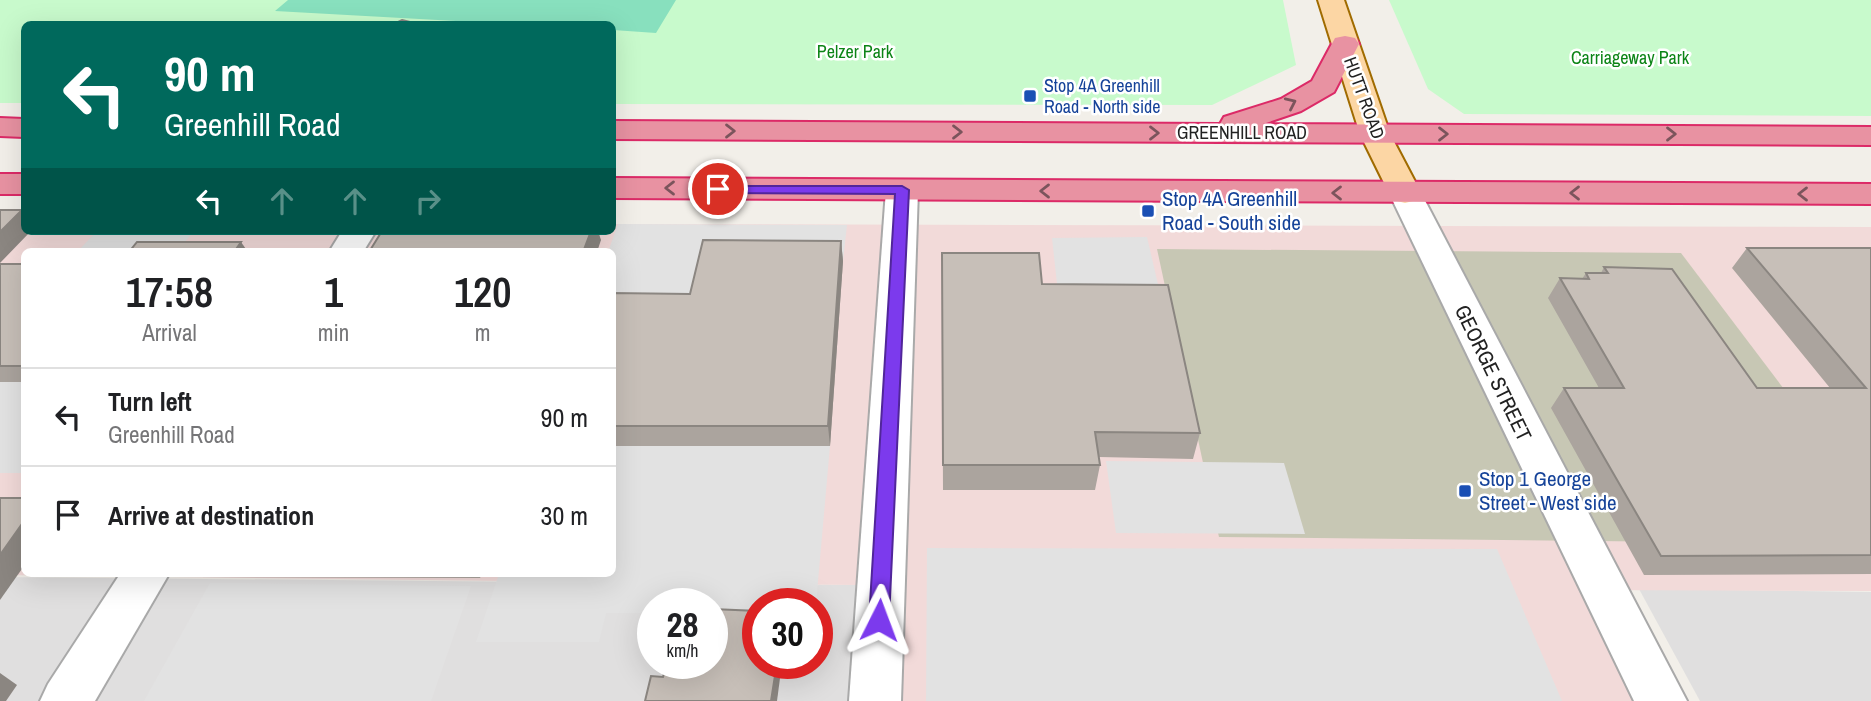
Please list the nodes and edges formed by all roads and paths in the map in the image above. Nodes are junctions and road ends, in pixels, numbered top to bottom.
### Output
1 (1331, 0) edge
2 (1345, 44) junction
3 (0, 127) edge
4 (21, 128) edge
5 (616, 130) edge
6 (1086, 133) junction
7 (1203, 133) junction
8 (1375, 134) junction
9 (1822, 135) junction
10 (1871, 135) edge
11 (1871, 182) edge
12 (0, 184) edge
13 (21, 184) edge
14 (616, 188) edge
15 (902, 190) junction
16 (1113, 191) junction
17 (1405, 193) junction
18 (1871, 194) edge
19 (144, 577) edge
20 (66, 701) edge
21 (875, 701) edge
22 (1661, 701) edge

1 - 2 main road, HUTT ROAD
7 -> 2 highway
2 - 8 main road, HUTT ROAD
3 - 4 highway
5 -> 6 highway, GREENHILL ROAD
6 -> 7 highway, GREENHILL ROAD
6 - 16 highway
7 - 8 highway, GREENHILL ROAD
8 -> 9 highway, GREENHILL ROAD
8 - 17 main road, HUTT ROAD
9 - 10 highway, GREENHILL ROAD
9 - 11 highway
12 - 13 highway
15 -> 14 highway
16 -> 15 highway
15 - 21 street
17 -> 16 highway
18 -> 17 highway
17 - 22 street, GEORGE STREET
19 - 20 street

